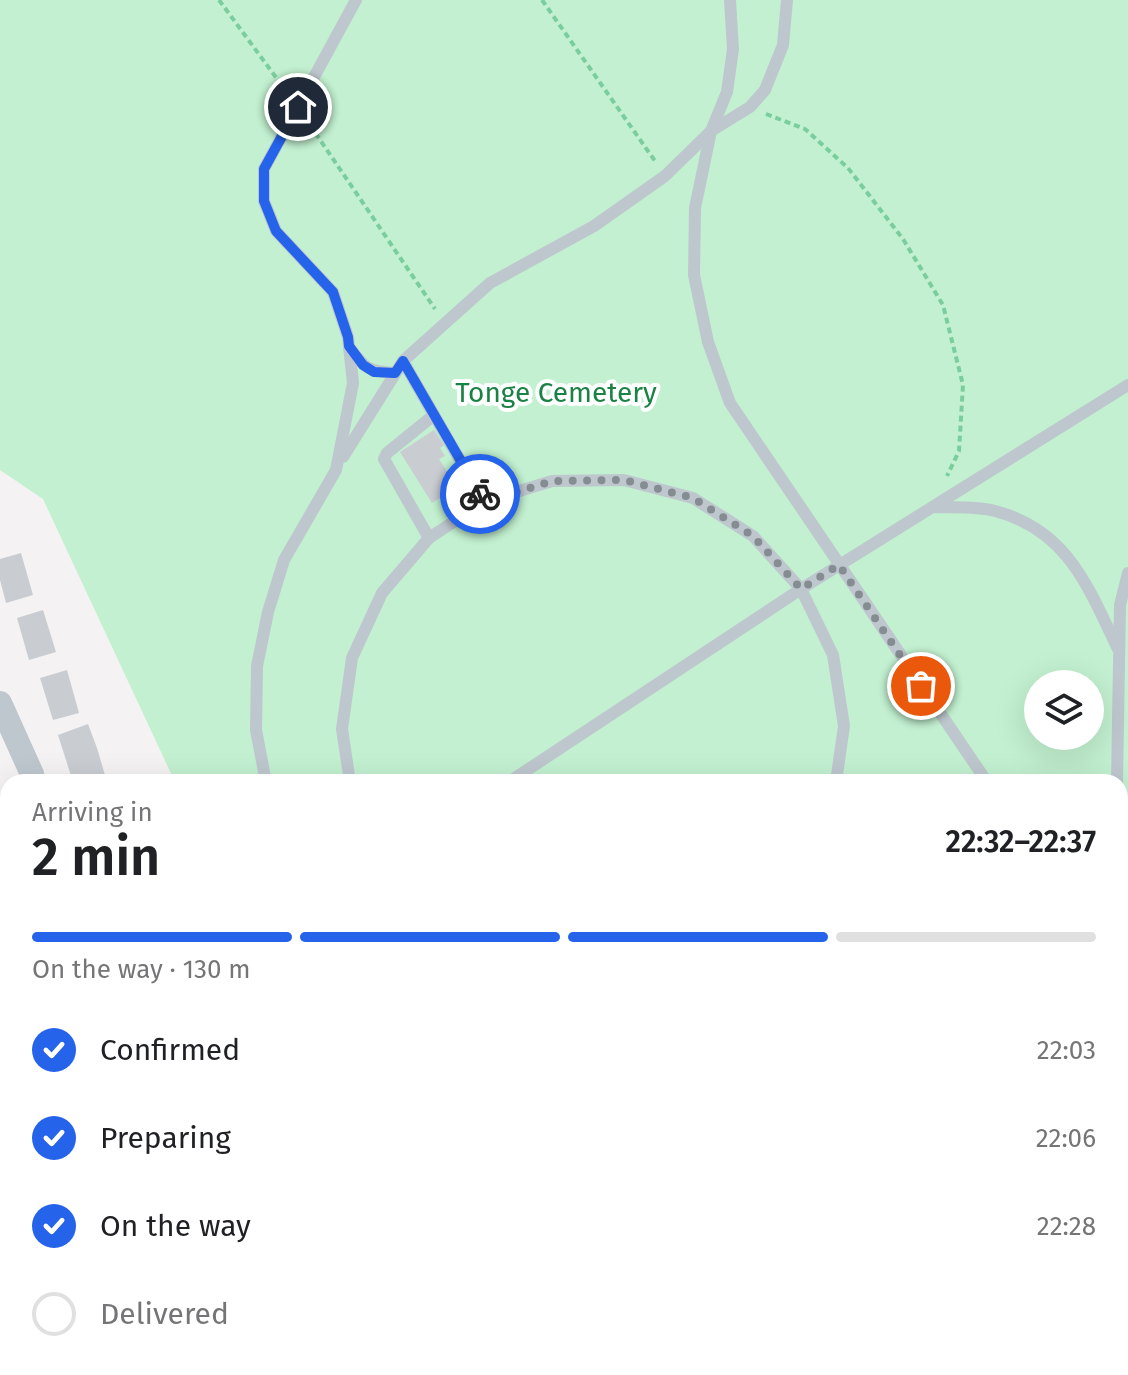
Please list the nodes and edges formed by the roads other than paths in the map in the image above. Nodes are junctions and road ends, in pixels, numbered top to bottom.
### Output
1 (356, 0) edge
2 (730, 0) edge
3 (787, 0) edge
4 (711, 131) junction
5 (349, 346) junction
6 (403, 361) junction
7 (395, 373) junction
8 (1128, 385) edge
9 (434, 415) junction
10 (336, 470) junction
11 (484, 502) junction
12 (933, 507) junction
13 (429, 538) junction
14 (839, 565) junction
15 (1128, 573) edge
16 (801, 589) junction
17 (1118, 649) junction
18 (0, 703) edge
19 (32, 774) edge
20 (264, 774) edge
21 (349, 774) edge
22 (521, 774) edge
23 (837, 774) edge
24 (982, 774) edge
25 (1117, 774) edge

1 - 5 lane
2 - 4 lane
3 - 4 lane
4 - 6 lane
4 - 14 lane
5 - 7 lane
5 - 10 lane
6 - 7 lane
6 - 9 lane
7 - 10 lane
8 - 12 lane
9 - 11 lane
9 - 13 lane
10 - 20 lane
11 - 13 lane
11 - 16 lane
12 - 14 lane
12 - 17 lane
13 - 21 lane
14 - 16 lane
14 - 24 lane
15 - 17 lane
16 - 22 lane
16 - 23 lane
17 - 25 lane
18 - 19 street

